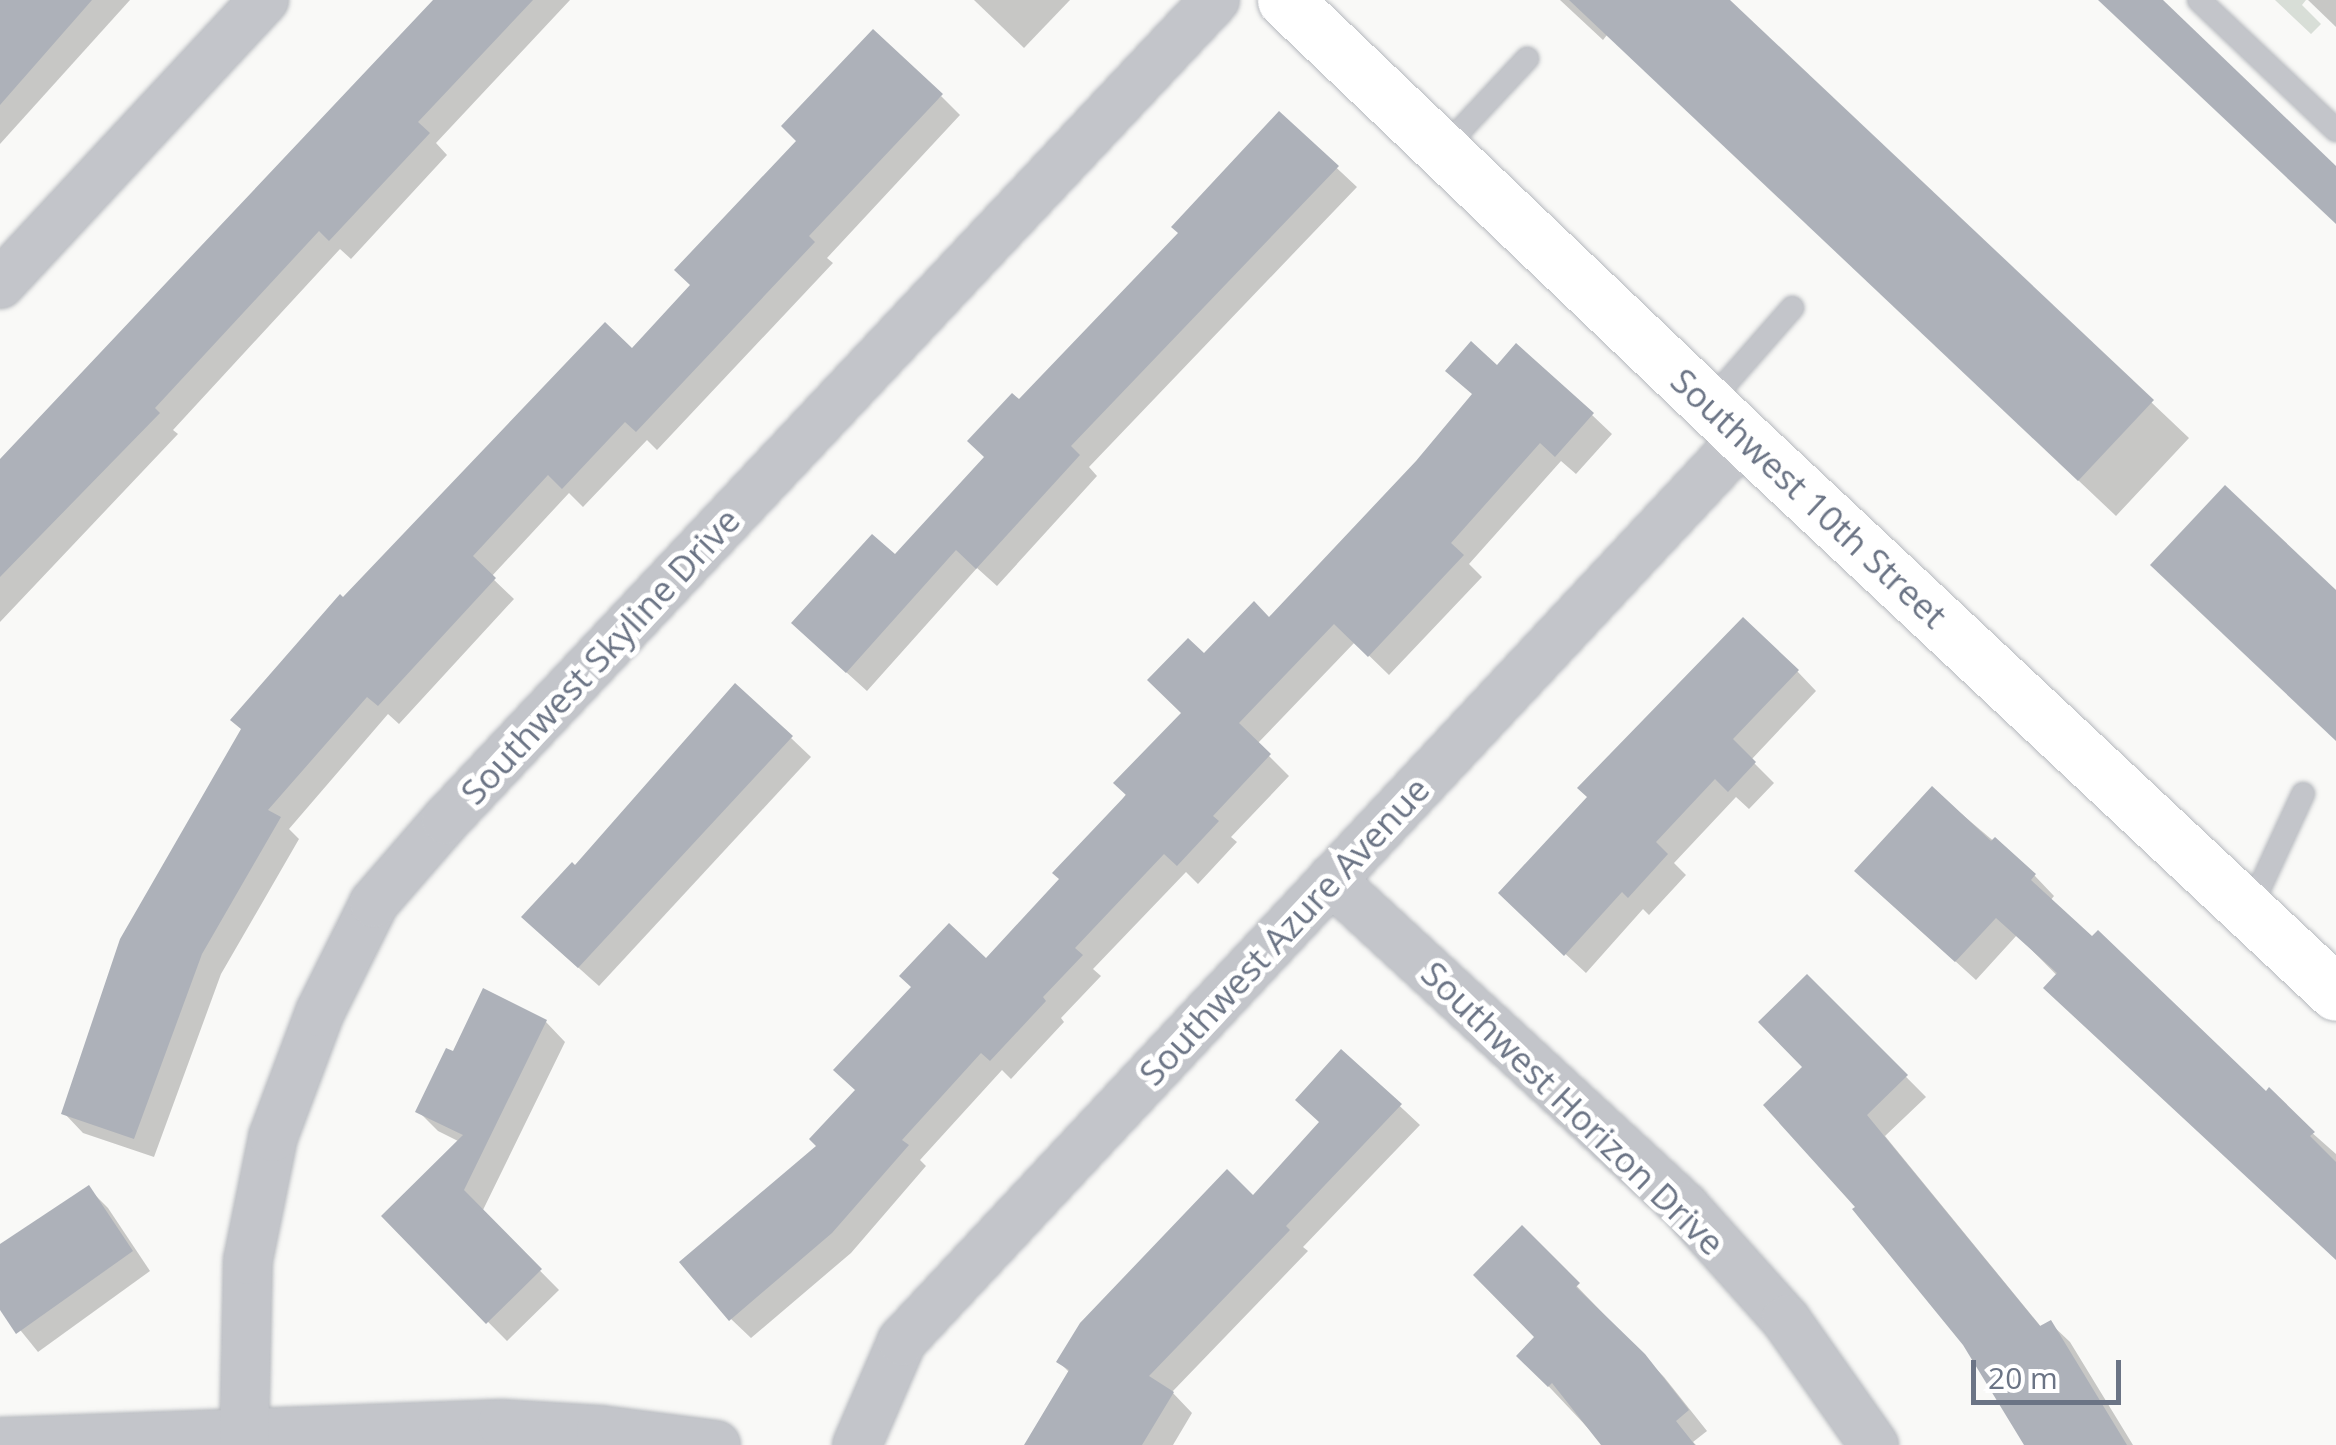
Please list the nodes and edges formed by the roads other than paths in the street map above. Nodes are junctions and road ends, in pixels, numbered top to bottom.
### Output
1 (264, 0) edge
2 (1215, 0) edge
3 (1286, 0) edge
4 (2198, 0) edge
5 (1526, 59) dead end
6 (2336, 130) edge
7 (1442, 150) junction
8 (0, 284) edge
9 (1792, 308) dead end
10 (1726, 421) junction
11 (2304, 794) dead end
12 (1331, 880) junction
13 (2249, 912) junction
14 (2336, 993) edge
15 (244, 1439) edge
16 (0, 1442) edge
17 (716, 1445) edge
18 (857, 1445) edge
19 (1874, 1445) edge

1 - 8 street
2 - 15 street, Southwest Skyline Drive
3 - 7 street, Southwest 10th Street
4 - 6 lane
5 - 7 lane
7 - 10 street, Southwest 10th Street
9 - 10 lane
10 - 12 street, Southwest Azure Avenue
10 - 13 street, Southwest 10th Street
11 - 13 lane
12 - 18 street, Southwest Azure Avenue
12 - 19 street, Southwest Horizon Drive
13 - 14 street, Southwest 10th Street
15 - 16 street
15 - 17 street

